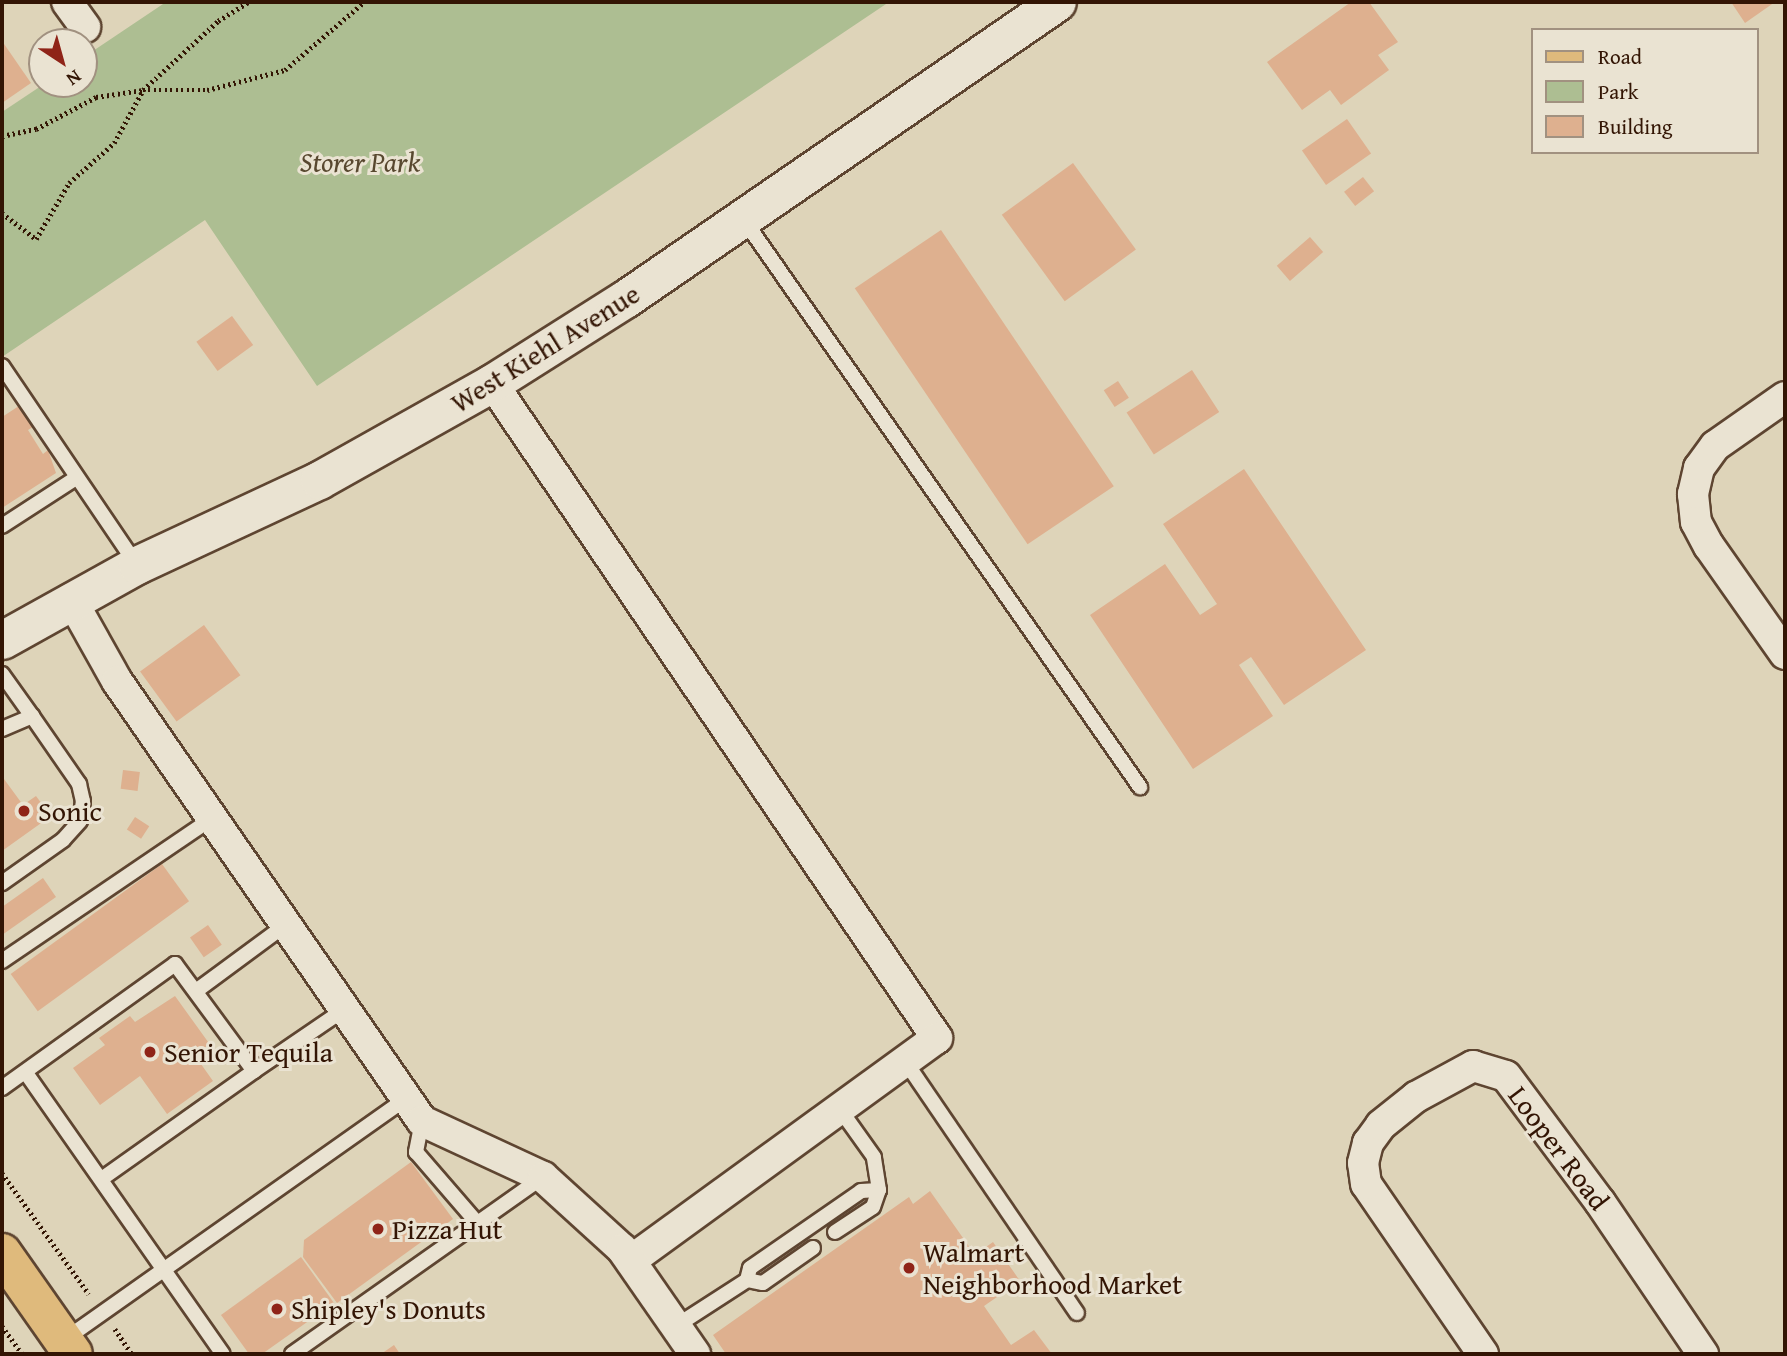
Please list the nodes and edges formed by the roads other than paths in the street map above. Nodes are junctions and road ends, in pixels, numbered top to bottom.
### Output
1 (67, 2) edge
2 (1057, 2) edge
3 (85, 27) dead end
4 (742, 218) junction
5 (2, 366) edge
6 (492, 383) junction
7 (1785, 397) edge
8 (76, 478) junction
9 (2, 526) edge
10 (137, 565) junction
11 (71, 599) junction
12 (2, 640) edge
13 (1785, 654) edge
14 (2, 674) edge
15 (32, 716) junction
16 (2, 729) edge
17 (1140, 787) dead end
18 (214, 817) junction
19 (2, 883) edge
20 (287, 924) junction
21 (2, 961) edge
22 (195, 991) junction
23 (345, 1009) junction
24 (905, 1061) junction
25 (254, 1072) junction
26 (26, 1073) junction
27 (2, 1088) edge
28 (839, 1108) junction
29 (414, 1110) junction
30 (543, 1177) junction
31 (103, 1178) junction
32 (879, 1190) junction
33 (480, 1225) junction
34 (835, 1232) dead end
35 (813, 1248) dead end
36 (2, 1253) edge
37 (631, 1260) junction
38 (164, 1269) junction
39 (747, 1280) junction
40 (1077, 1313) dead end
41 (676, 1326) junction
42 (68, 1347) edge
43 (223, 1354) edge
44 (292, 1354) edge
45 (695, 1354) edge
46 (1483, 1354) edge
47 (1703, 1354) edge

1 - 3 street
2 - 4 street, West Kiehl Avenue
4 - 6 street, West Kiehl Avenue
4 - 17 lane
5 - 8 lane
6 - 10 street, West Kiehl Avenue
6 - 24 street
7 - 13 street
8 - 9 lane
8 - 10 lane
10 - 11 street, West Kiehl Avenue
11 - 12 street, West Kiehl Avenue
11 - 18 street
14 - 15 lane
15 - 16 lane
15 - 19 lane
18 - 20 street
18 - 21 lane
20 - 22 lane
20 - 23 street
22 - 25 lane
22 - 26 lane
23 - 25 lane
23 - 29 street
24 - 28 street
24 - 40 lane
25 - 31 lane
26 - 27 lane
26 - 31 lane
28 - 32 lane
28 - 37 street
29 - 30 street
29 - 33 lane
29 - 38 lane
30 - 33 lane
30 - 37 street
31 - 38 lane
32 - 34 lane
32 - 39 lane
33 - 44 lane
35 - 39 lane
36 - 42 main road
37 - 41 street
38 - 42 lane
38 - 43 lane
39 - 41 lane
41 - 45 street
46 - 47 street, Looper Road

